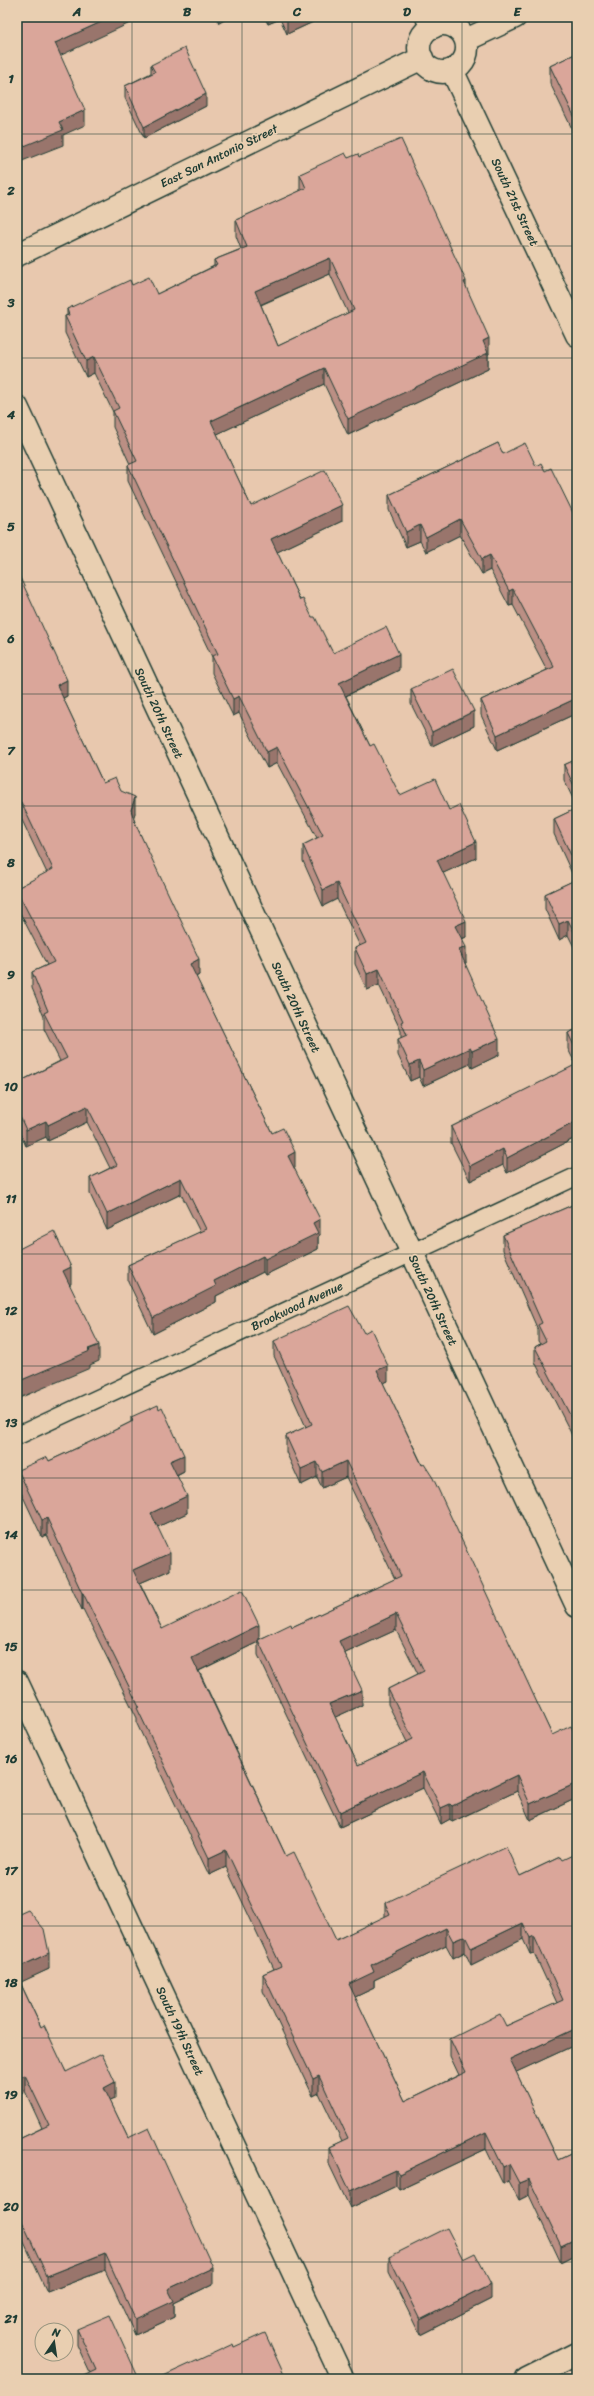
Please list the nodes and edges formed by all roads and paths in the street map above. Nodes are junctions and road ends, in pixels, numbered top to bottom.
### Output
1 (515, 17) edge
2 (430, 22) edge
3 (466, 40) junction
4 (422, 58) junction
5 (452, 70) junction
6 (17, 255) edge
7 (577, 334) edge
8 (17, 407) edge
9 (577, 1176) edge
10 (411, 1252) junction
11 (17, 1436) edge
12 (577, 1606) edge
13 (17, 1682) edge
14 (577, 2354) edge
15 (343, 2379) edge
16 (527, 2379) edge

1 - 3 street
2 - 3 street
2 - 4 street
3 - 5 street
4 - 5 street
4 - 6 street, East San Antonio Street
5 - 7 street, South 21st Street
8 - 10 street, South 20th Street
9 - 10 lane, Brookwood Avenue
10 - 11 lane, Brookwood Avenue
10 - 12 street, South 20th Street
13 - 15 street, South 19th Street
14 - 16 street

